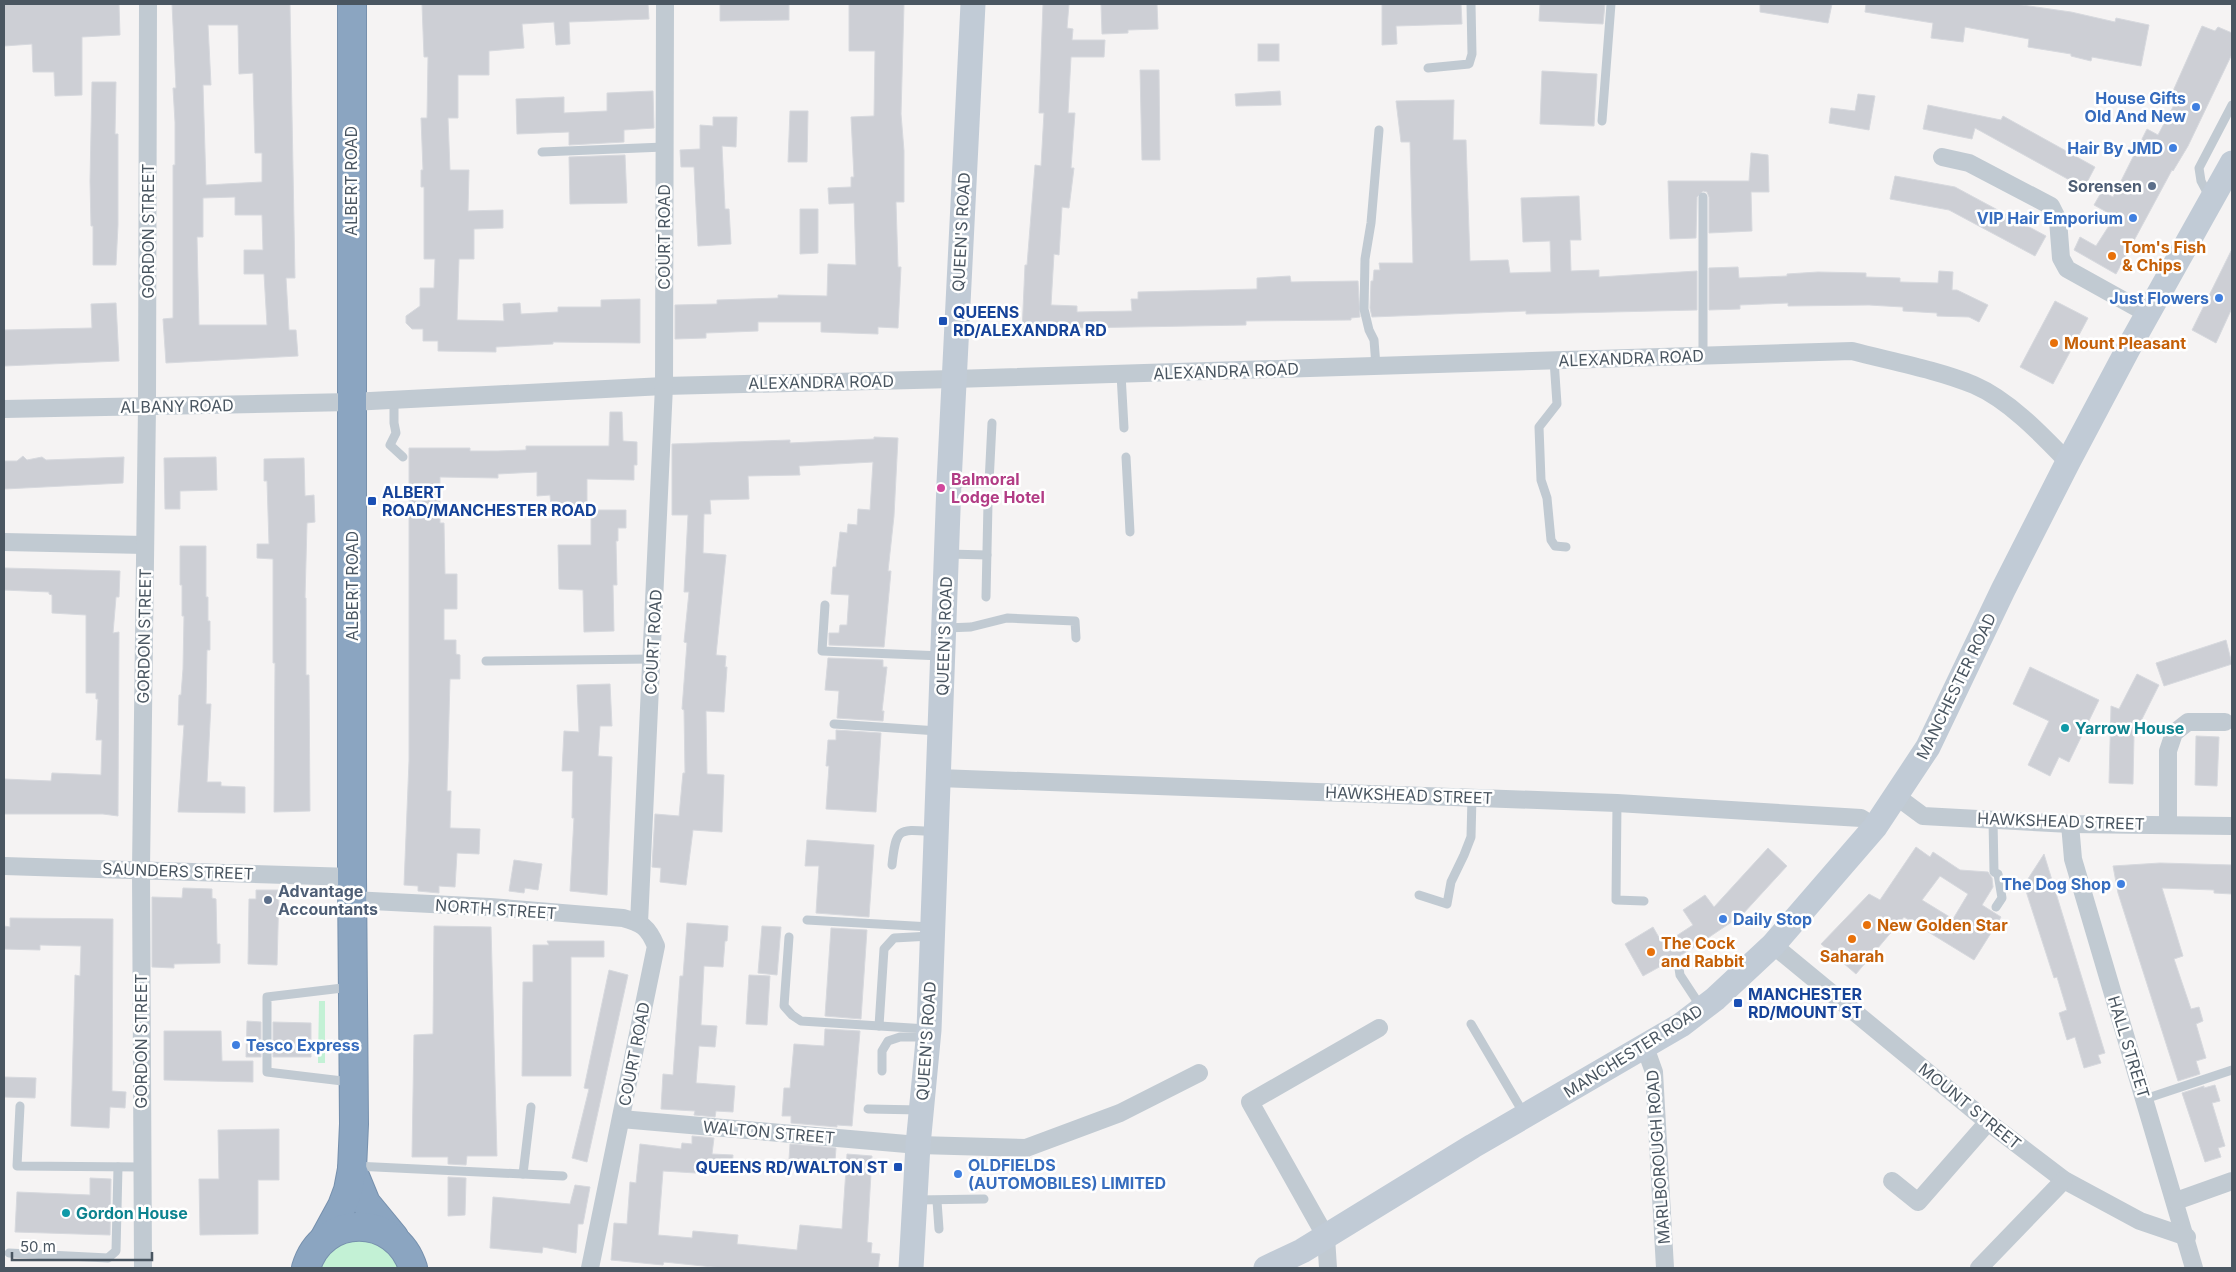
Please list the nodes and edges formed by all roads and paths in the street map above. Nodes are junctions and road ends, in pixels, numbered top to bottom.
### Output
1 (148, 4) edge
2 (352, 4) edge
3 (665, 4) edge
4 (972, 4) edge
5 (1472, 4) edge
6 (1611, 4) edge
7 (1428, 68) dead end
8 (2232, 105) edge
9 (1602, 121) dead end
10 (1379, 130) dead end
11 (664, 147) junction
12 (542, 152) dead end
13 (1942, 157) dead end
14 (2231, 170) edge
15 (1703, 197) dead end
16 (2211, 200) junction
17 (2148, 314) junction
18 (1703, 356) junction
19 (1554, 360) junction
20 (1376, 366) junction
21 (1121, 374) junction
22 (954, 380) junction
23 (664, 386) junction
24 (394, 400) junction
25 (351, 402) junction
26 (147, 406) junction
27 (4, 409) edge
28 (992, 423) dead end
29 (1124, 428) dead end
30 (403, 457) dead end
31 (1126, 457) dead end
32 (2068, 462) junction
33 (949, 482) junction
34 (988, 503) dead end
35 (1130, 532) dead end
36 (4, 542) edge
37 (144, 545) junction
38 (1566, 547) dead end
39 (947, 554) junction
40 (987, 555) junction
41 (986, 597) dead end
42 (826, 605) dead end
43 (944, 628) junction
44 (1076, 638) dead end
45 (942, 656) junction
46 (652, 658) junction
47 (486, 661) dead end
48 (2225, 722) dead end
49 (834, 724) dead end
50 (941, 731) junction
51 (939, 778) junction
52 (1896, 796) junction
53 (1472, 797) junction
54 (1617, 802) junction
55 (1994, 820) junction
56 (2070, 824) junction
57 (2168, 824) junction
58 (2232, 826) edge
59 (1875, 827) junction
60 (937, 832) junction
61 (892, 864) dead end
62 (4, 866) edge
63 (141, 870) junction
64 (352, 888) junction
65 (1419, 895) dead end
66 (1644, 901) dead end
67 (1996, 907) dead end
68 (807, 920) dead end
69 (640, 923) junction
70 (933, 932) junction
71 (789, 937) dead end
72 (1774, 945) junction
73 (1678, 962) dead end
74 (353, 987) junction
75 (1702, 1009) junction
76 (1471, 1024) dead end
77 (879, 1026) junction
78 (1379, 1028) dead end
79 (929, 1034) junction
80 (1645, 1047) junction
81 (2232, 1070) edge
82 (882, 1072) dead end
83 (1199, 1072) dead end
84 (354, 1082) junction
85 (2145, 1099) junction
86 (20, 1106) dead end
87 (531, 1107) dead end
88 (868, 1109) dead end
89 (921, 1110) junction
90 (1525, 1116) junction
91 (620, 1119) junction
92 (1988, 1122) junction
93 (918, 1145) junction
94 (118, 1167) junction
95 (142, 1167) junction
96 (352, 1167) junction
97 (523, 1174) junction
98 (563, 1176) dead end
99 (2064, 1180) junction
100 (1892, 1181) dead end
101 (2232, 1181) edge
102 (984, 1199) dead end
103 (926, 1200) junction
104 (2176, 1201) junction
105 (939, 1228) dead end
106 (1326, 1237) junction
107 (2186, 1237) junction
108 (398, 1241) junction
109 (9, 1254) dead end
110 (310, 1257) edge
111 (143, 1268) edge
112 (413, 1268) edge
113 (424, 1268) edge
114 (590, 1268) edge
115 (910, 1268) edge
116 (1266, 1268) edge
117 (1328, 1268) edge
118 (1665, 1268) edge
119 (1979, 1268) edge
120 (2194, 1268) edge

1 - 26 street, GORDON STREET
2 - 25 highway, ALBERT ROAD
3 - 11 street, COURT ROAD
4 - 22 main road, QUEEN'S ROAD
5 - 7 lane
6 - 9 lane
8 - 16 lane
10 - 20 lane
11 - 12 lane
11 - 23 street, COURT ROAD
13 - 17 street
14 - 16 main road, MANCHESTER ROAD
15 - 18 lane
16 - 17 main road, MANCHESTER ROAD
17 - 32 main road, MANCHESTER ROAD
18 - 19 street, ALEXANDRA ROAD
18 - 32 street, ALEXANDRA ROAD
19 - 20 street, ALEXANDRA ROAD
19 - 38 lane
20 - 21 street, ALEXANDRA ROAD
21 - 22 street, ALEXANDRA ROAD
21 - 29 lane
22 - 23 street, ALEXANDRA ROAD
22 - 33 main road, QUEEN'S ROAD
23 - 24 street, ALEXANDRA ROAD
23 - 46 street, COURT ROAD
24 - 25 street, ALEXANDRA ROAD
24 - 30 lane
25 - 26 street, ALBANY ROAD
25 - 64 highway, ALBERT ROAD
26 - 27 street, ALBANY ROAD
26 - 37 street, GORDON STREET
28 - 33 lane
31 - 35 lane
32 - 52 main road, MANCHESTER ROAD
33 - 39 main road, QUEEN'S ROAD
34 - 40 lane
36 - 37 street
37 - 63 street, GORDON STREET
39 - 40 lane
39 - 43 main road, QUEEN'S ROAD
40 - 41 lane
42 - 45 lane
43 - 44 lane
43 - 45 main road, QUEEN'S ROAD
45 - 50 main road, QUEEN'S ROAD
46 - 47 lane
46 - 69 street, COURT ROAD
48 - 57 street
49 - 50 lane
50 - 51 main road, QUEEN'S ROAD
51 - 53 street, HAWKSHEAD STREET
51 - 60 main road, QUEEN'S ROAD
52 - 55 street, HAWKSHEAD STREET
52 - 59 main road, MANCHESTER ROAD
53 - 54 street, HAWKSHEAD STREET
53 - 65 lane
54 - 59 street, HAWKSHEAD STREET
54 - 66 lane
55 - 56 street, HAWKSHEAD STREET
55 - 67 lane
56 - 57 street, HAWKSHEAD STREET
56 - 85 street, HALL STREET
57 - 58 street, HAWKSHEAD STREET
59 - 72 main road, MANCHESTER ROAD
60 - 61 lane
60 - 70 main road, QUEEN'S ROAD
62 - 63 street, SAUNDERS STREET
63 - 64 street, SAUNDERS STREET
63 - 95 street, GORDON STREET
64 - 69 street, NORTH STREET
64 - 74 highway, ALBERT ROAD
68 - 70 lane
69 - 91 street, COURT ROAD
70 - 77 lane
70 - 79 main road, QUEEN'S ROAD
71 - 77 lane
72 - 75 main road, MANCHESTER ROAD
72 - 92 street, MOUNT STREET
73 - 75 lane
74 - 84 highway, ALBERT ROAD
74 - 84 lane
75 - 80 main road, MANCHESTER ROAD
76 - 90 lane
77 - 79 lane
78 - 106 street
79 - 82 lane
79 - 89 main road, QUEEN'S ROAD
80 - 90 main road, MANCHESTER ROAD
80 - 118 street, MARLBOROUGH ROAD
81 - 85 lane
83 - 93 street, WALTON STREET
84 - 96 highway, ALBERT ROAD
85 - 104 street, HALL STREET
86 - 94 lane
87 - 97 lane
88 - 89 lane
89 - 93 main road, QUEEN'S ROAD
90 - 106 main road, MANCHESTER ROAD
91 - 93 street, WALTON STREET
91 - 114 street, COURT ROAD
92 - 99 street, MOUNT STREET
92 - 100 street
93 - 103 main road, QUEEN'S ROAD
94 - 95 lane
94 - 109 lane
95 - 111 street, GORDON STREET
96 - 97 lane
96 - 108 highway, ALBERT ROAD
96 - 110 highway, ALBERT ROAD
97 - 98 lane
99 - 107 street, MOUNT STREET
99 - 119 street
101 - 104 street
102 - 103 lane
103 - 105 lane
103 - 115 main road, QUEEN'S ROAD
104 - 107 street, HALL STREET
106 - 116 main road, MANCHESTER ROAD
106 - 117 street
107 - 120 street, HALL STREET
108 - 110 highway
108 - 112 highway, ALBERT ROAD
108 - 113 main road

